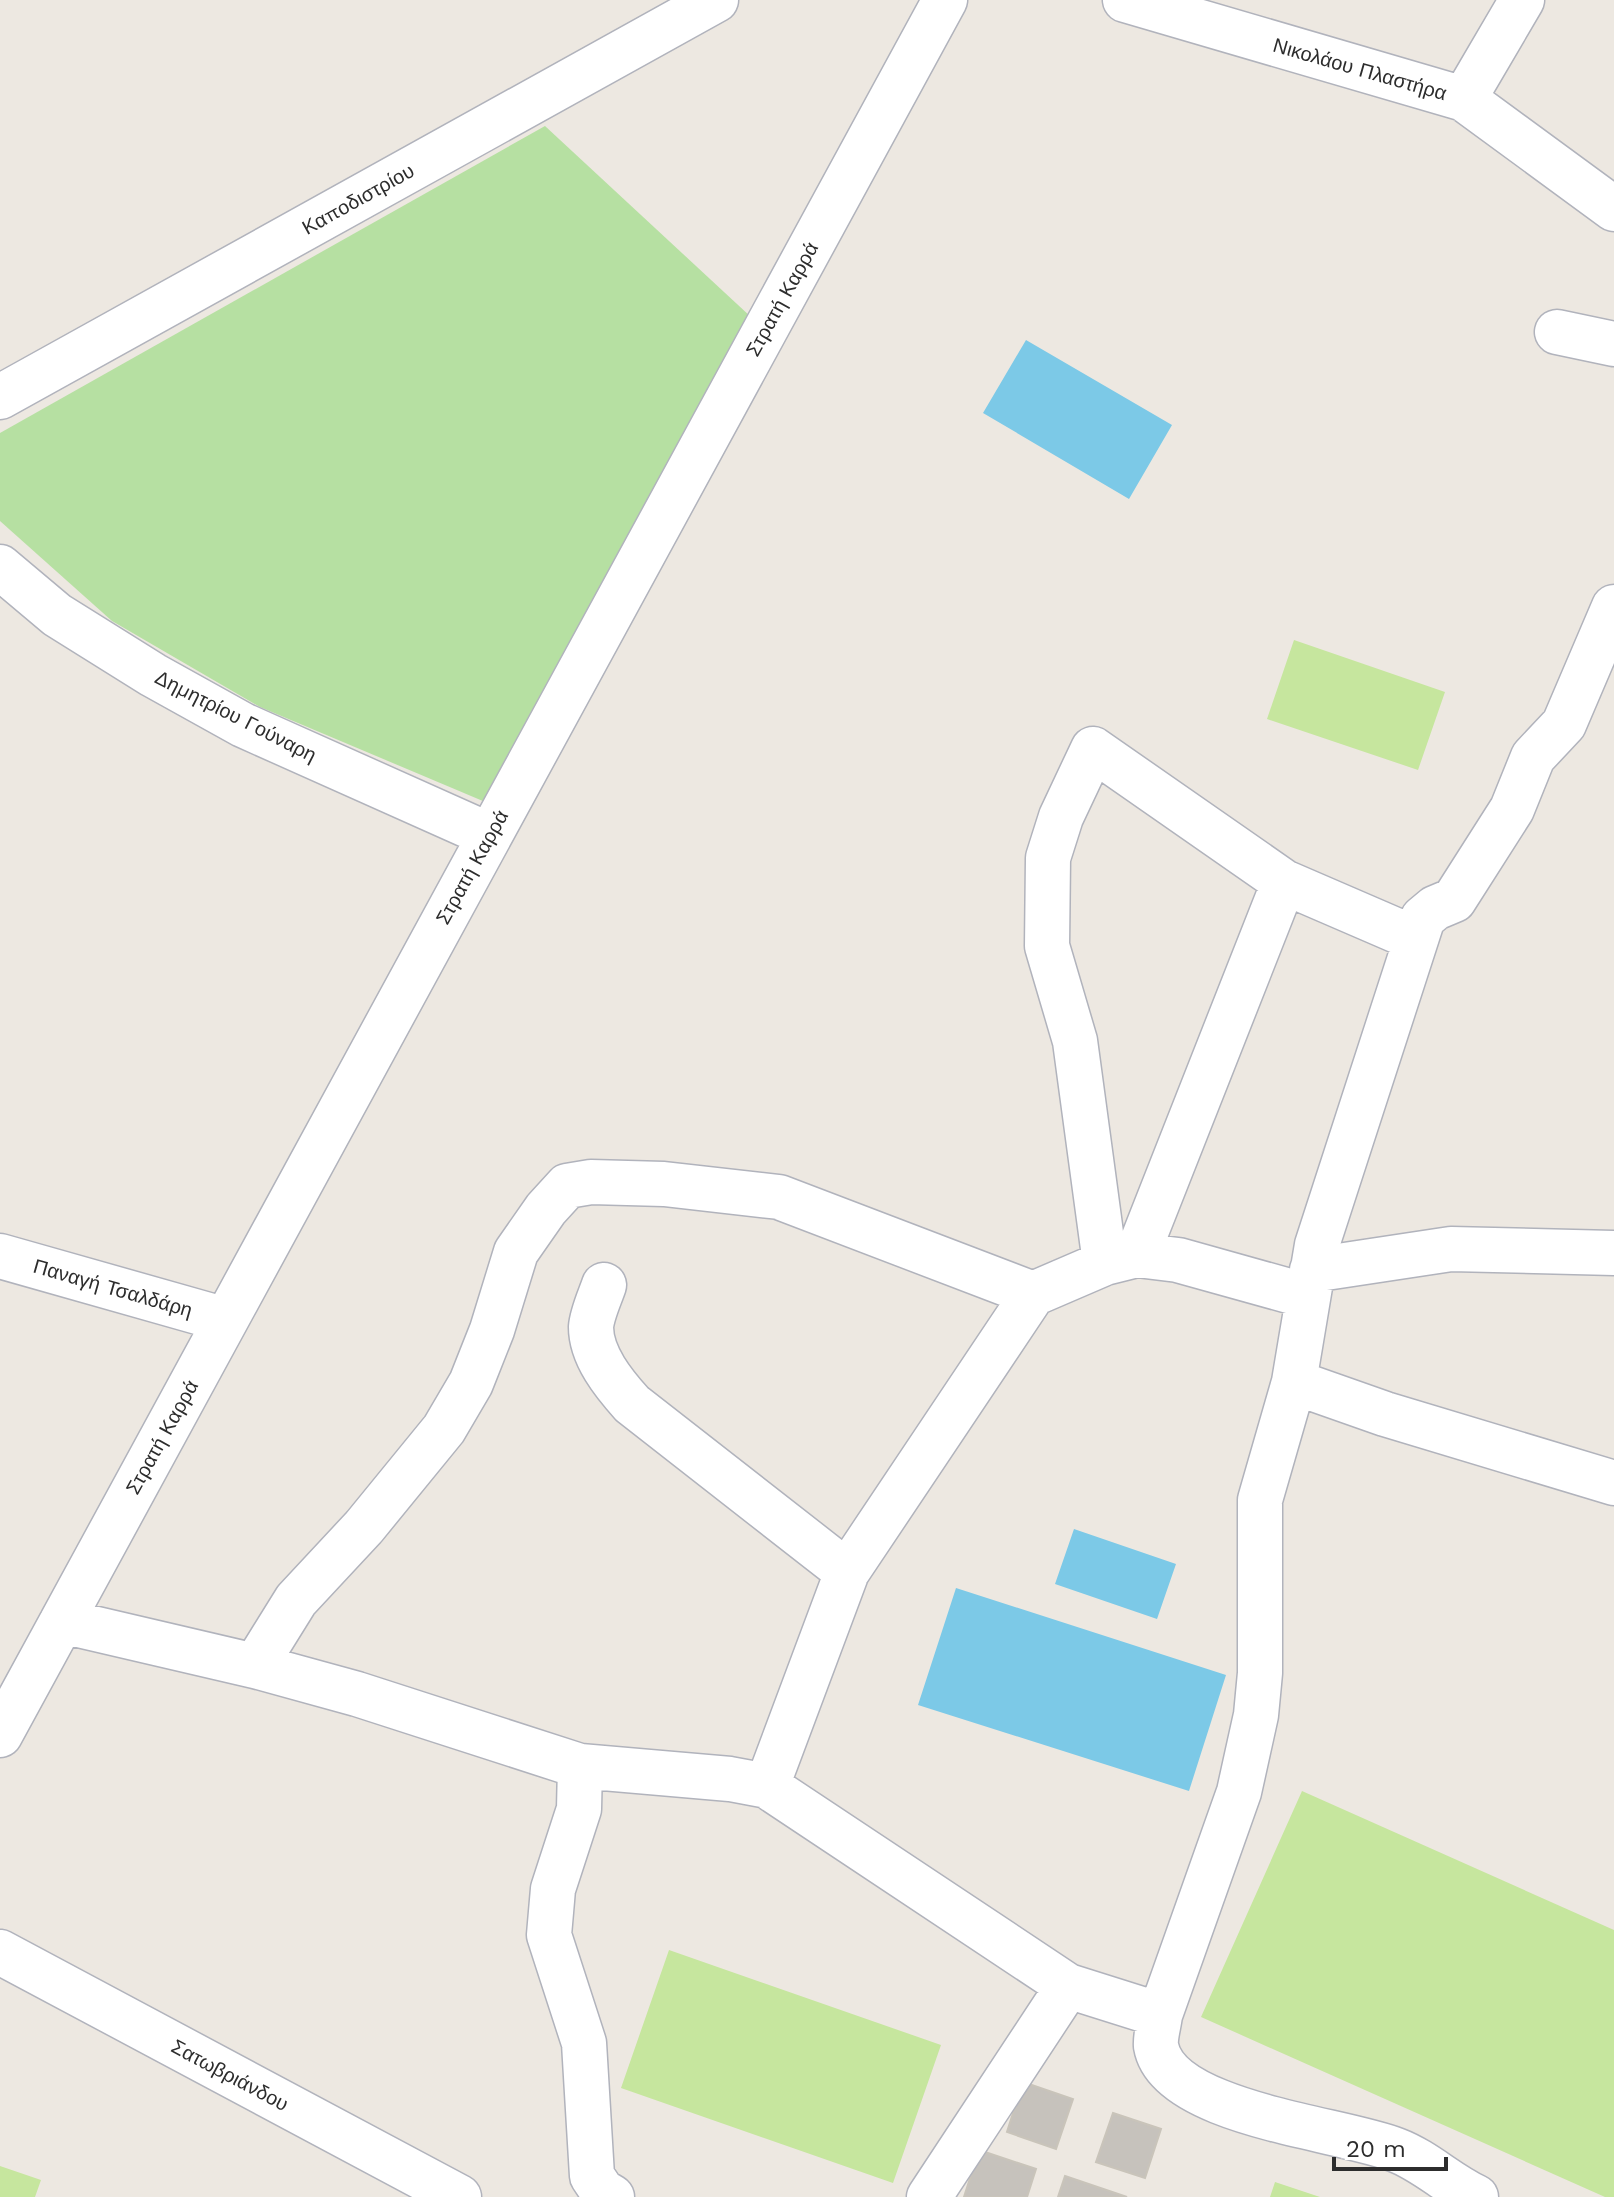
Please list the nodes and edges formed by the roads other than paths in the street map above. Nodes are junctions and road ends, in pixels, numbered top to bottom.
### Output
1 (716, 0) edge
2 (945, 0) edge
3 (1125, 0) edge
4 (1522, 0) edge
5 (1464, 99) junction
6 (1614, 209) edge
7 (1557, 332) dead end
8 (1614, 344) edge
9 (0, 397) edge
10 (0, 567) edge
11 (1614, 607) edge
12 (489, 835) junction
13 (1284, 882) junction
14 (1416, 939) junction
15 (1614, 1253) edge
16 (0, 1256) edge
17 (1121, 1259) junction
18 (1309, 1283) junction
19 (604, 1285) dead end
20 (1033, 1294) junction
21 (226, 1320) junction
22 (1294, 1382) junction
23 (1614, 1483) edge
24 (847, 1572) junction
25 (62, 1621) junction
26 (255, 1666) junction
27 (0, 1735) edge
28 (580, 1766) junction
29 (767, 1786) junction
30 (0, 1952) edge
31 (1068, 1986) junction
32 (1160, 2015) junction
33 (459, 2197) edge
34 (612, 2197) edge
35 (929, 2197) edge
36 (1476, 2197) edge

1 - 9 street, Καποδιστρίου
2 - 12 street, Στρατή Καρρά
3 - 5 street, Νικολάου Πλαστήρα
4 - 5 street
5 - 6 street, Νικολάου Πλαστήρα
7 - 8 street
10 - 12 street, Δημητρίου Γούναρη
11 - 14 street
12 - 21 street, Στρατή Καρρά
13 - 14 street
13 - 17 street
13 - 17 street
14 - 18 street
15 - 18 street
16 - 21 street, Παναγή Τσαλδάρη
17 - 18 street
17 - 20 street
18 - 22 street
19 - 24 street
20 - 24 street
20 - 26 street
21 - 25 street, Στρατή Καρρά
22 - 23 street
22 - 32 street
24 - 29 street
25 - 26 street
25 - 27 street, Στρατή Καρρά
26 - 28 street
28 - 29 street
28 - 34 street
29 - 31 street
30 - 33 street, Σατωβριάνδου
31 - 32 street
31 - 35 street
32 - 36 street

